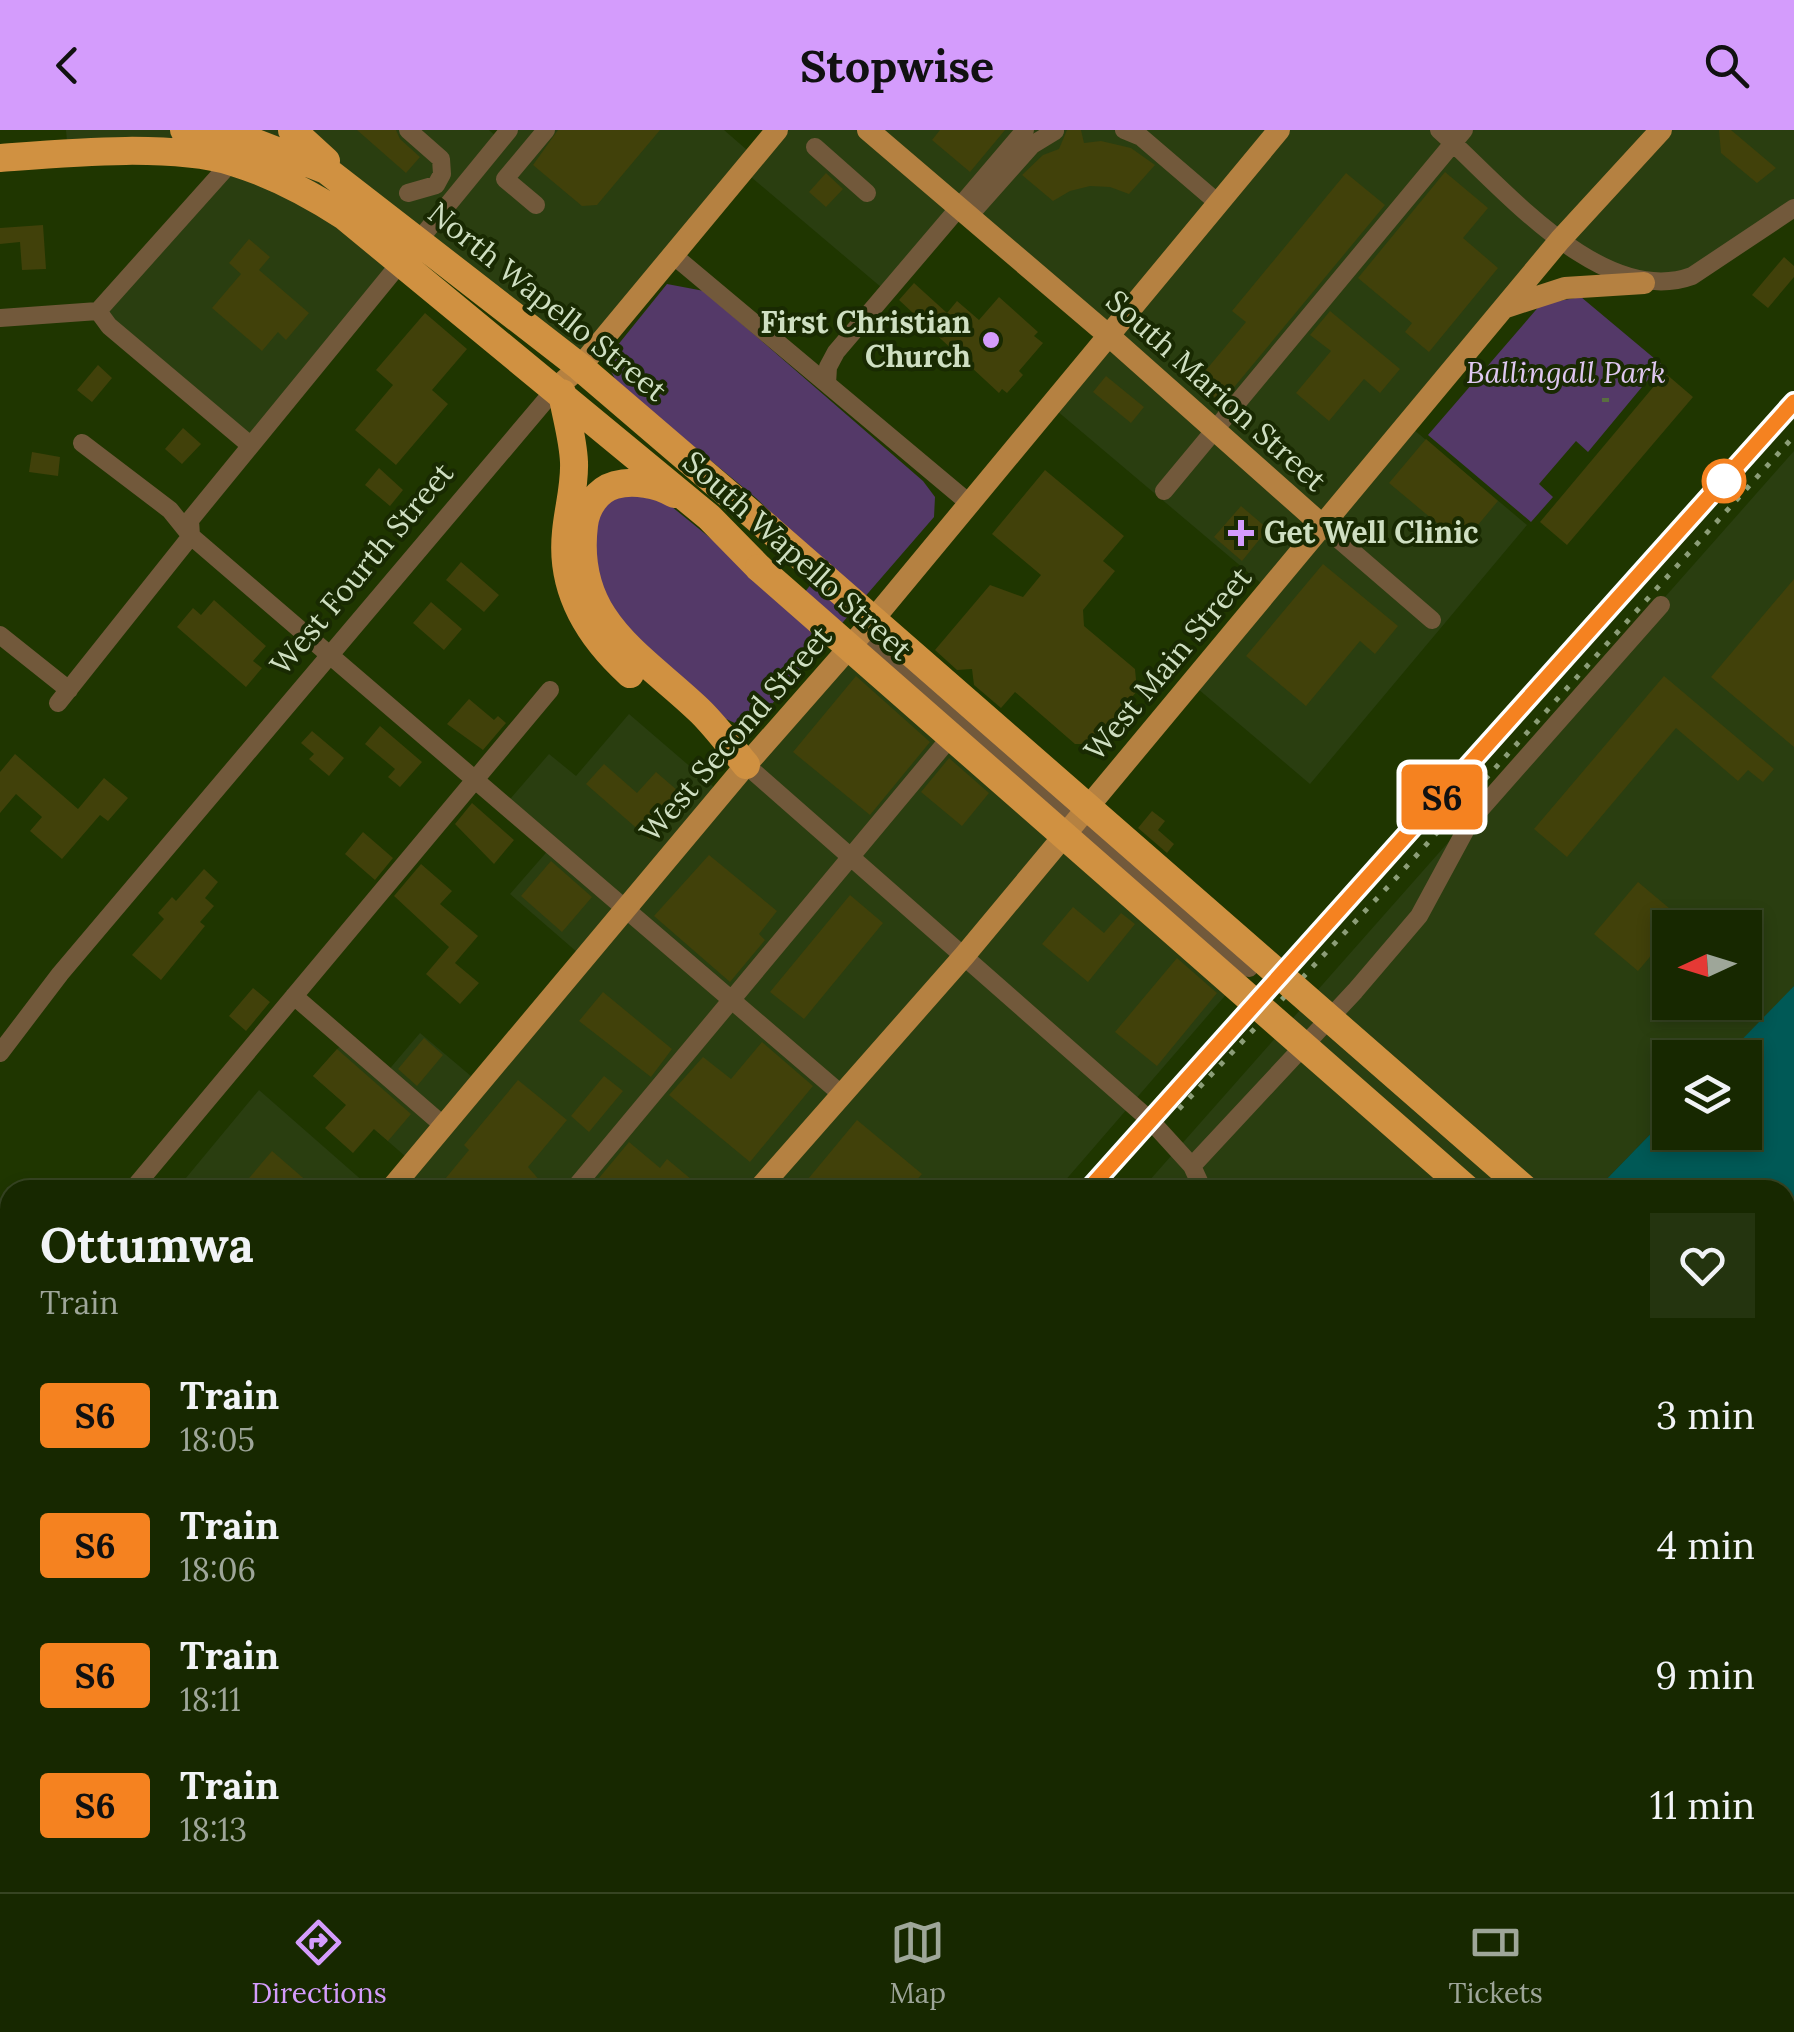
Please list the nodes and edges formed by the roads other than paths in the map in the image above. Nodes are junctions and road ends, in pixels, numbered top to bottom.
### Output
1 (184, 130) edge
2 (198, 130) edge
3 (292, 130) edge
4 (408, 130) edge
5 (508, 130) edge
6 (546, 130) edge
7 (777, 130) edge
8 (868, 130) edge
9 (1025, 130) edge
10 (1124, 130) edge
11 (1279, 130) edge
12 (1661, 130) edge
13 (1054, 131) edge
14 (1452, 134) edge
15 (255, 135) edge
16 (815, 147) dead end
17 (0, 158) edge
18 (231, 162) junction
19 (408, 192) dead end
20 (867, 192) dead end
21 (372, 202) junction
22 (1218, 203) junction
23 (536, 205) dead end
24 (1794, 208) edge
25 (964, 213) junction
26 (1560, 240) junction
27 (408, 249) junction
28 (674, 255) junction
29 (1644, 283) junction
30 (1502, 309) junction
31 (98, 312) junction
32 (0, 318) edge
33 (1108, 335) junction
34 (580, 367) junction
35 (827, 384) junction
36 (559, 391) junction
37 (1213, 430) junction
38 (82, 443) dead end
39 (250, 446) junction
40 (1164, 491) dead end
41 (968, 503) junction
42 (709, 516) junction
43 (1322, 526) junction
44 (768, 528) joint
45 (191, 536) junction
46 (1661, 605) dead end
47 (1432, 620) dead end
48 (862, 634) junction
49 (0, 635) edge
50 (328, 655) junction
51 (550, 690) dead end
52 (964, 721) junction
53 (746, 765) junction
54 (474, 780) junction
55 (1077, 820) junction
56 (849, 859) junction
57 (624, 910) junction
58 (964, 956) junction
59 (1248, 968) dead end
60 (294, 996) junction
61 (731, 1001) junction
62 (0, 1052) edge
63 (840, 1093) junction
64 (444, 1126) junction
65 (1192, 1166) junction
66 (140, 1180) edge
67 (398, 1180) edge
68 (581, 1180) edge
69 (766, 1180) edge
70 (1198, 1180) edge
71 (1457, 1180) edge
72 (1515, 1180) edge

1 - 2 highway, North Wapello Street
2 - 15 highway, North Wapello Street
3 - 21 highway
4 - 19 street
5 - 27 street
6 - 23 street
7 - 28 main road, West Fourth Street
8 - 25 main road, South Marion Street
9 - 25 street
10 - 22 street
11 - 22 main road, West Second Street
12 - 26 main road, West Main Street
13 - 25 street
14 - 26 street
14 - 37 street
15 - 18 street
15 - 21 highway, North Wapello Street
16 - 20 street
17 - 18 highway, South Wapello Street
18 - 27 highway, South Wapello Street
18 - 31 street
21 - 27 highway, North Wapello Street
22 - 33 main road, West Second Street
24 - 29 street
25 - 33 main road, South Marion Street
25 - 35 street
26 - 29 street
26 - 30 main road, West Main Street
27 - 34 highway, North Wapello Street
27 - 36 highway, South Wapello Street
27 - 39 street
28 - 34 main road, West Fourth Street
28 - 35 street
29 - 30 main road
30 - 43 main road, West Main Street
31 - 32 street
31 - 39 street
33 - 37 main road, South Marion Street
33 - 41 main road, West Second Street
34 - 36 main road, West Fourth Street
34 - 44 highway, North Wapello Street
35 - 41 street
36 - 42 highway, South Wapello Street
36 - 50 street, West Fourth Street
36 - 53 highway
37 - 40 street
37 - 43 main road, South Marion Street
38 - 45 street
39 - 45 street
41 - 48 main road, West Second Street
42 - 53 highway
42 - 71 highway, South Wapello Street, bridge
43 - 47 street, South Marion Street
43 - 55 main road, West Main Street
44 - 72 highway, South Wapello Street, bridge
45 - 49 street
45 - 50 street
46 - 65 street
48 - 52 street, South Wapello Street
48 - 53 main road, West Second Street
50 - 54 street
50 - 62 street, West Fourth Street
51 - 54 street
52 - 55 street, South Wapello Street
52 - 56 street
53 - 56 street
53 - 57 main road, West Second Street
54 - 57 street
54 - 60 street
55 - 58 main road, West Main Street
55 - 59 street, South Wapello Street
56 - 58 street
56 - 61 street
57 - 61 street
57 - 64 main road, West Second Street
58 - 63 main road, West Main Street
58 - 65 street
60 - 64 street
60 - 66 street
61 - 63 street
61 - 68 street
63 - 69 main road, West Main Street
64 - 67 main road, West Second Street
65 - 70 street

